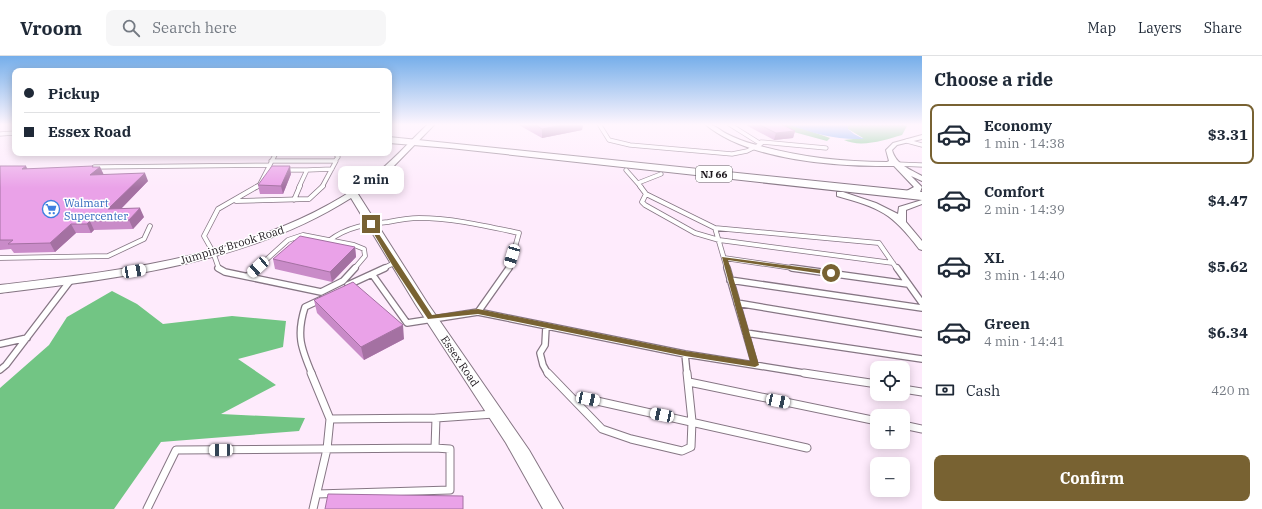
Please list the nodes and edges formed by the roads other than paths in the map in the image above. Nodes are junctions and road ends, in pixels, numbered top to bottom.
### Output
1 (411, 145) edge
2 (424, 145) edge
3 (451, 145) edge
4 (632, 145) edge
5 (757, 145) edge
6 (761, 145) edge
7 (778, 145) edge
8 (894, 145) edge
9 (826, 148) dead end
10 (274, 156) edge
11 (338, 156) edge
12 (335, 161) junction
13 (270, 163) junction
14 (896, 164) junction
15 (922, 165) edge
16 (88, 168) edge
17 (332, 169) junction
18 (307, 170) junction
19 (626, 170) junction
20 (266, 171) junction
21 (273, 171) edge
22 (280, 171) edge
23 (661, 174) junction
24 (922, 179) edge
25 (638, 183) junction
26 (354, 193) junction
27 (646, 194) junction
28 (840, 194) junction
29 (906, 195) junction
30 (294, 200) junction
31 (921, 200) edge
32 (233, 201) junction
33 (902, 222) junction
34 (371, 224) junction
35 (150, 226) dead end
36 (715, 228) junction
37 (330, 240) junction
38 (719, 240) junction
39 (922, 247) edge
40 (213, 252) junction
41 (0, 258) edge
42 (724, 258) junction
43 (394, 263) junction
44 (893, 263) junction
45 (372, 274) junction
46 (248, 276) junction
47 (730, 280) junction
48 (70, 281) junction
49 (908, 284) junction
50 (0, 289) edge
51 (737, 303) junction
52 (922, 303) edge
53 (922, 308) edge
54 (478, 312) junction
55 (430, 318) junction
56 (546, 327) junction
57 (746, 333) junction
58 (922, 334) edge
59 (26, 338) junction
60 (0, 344) edge
61 (685, 354) junction
62 (922, 359) edge
63 (755, 365) junction
64 (0, 370) edge
65 (689, 382) junction
66 (870, 383) edge
67 (910, 390) edge
68 (922, 392) edge
69 (575, 400) junction
70 (496, 413) junction
71 (436, 418) junction
72 (330, 419) junction
73 (870, 420) edge
74 (692, 421) junction
75 (910, 426) edge
76 (922, 429) edge
77 (435, 448) junction
78 (806, 448) dead end
79 (327, 449) junction
80 (317, 494) junction
81 (147, 509) edge
82 (313, 509) edge
83 (553, 509) edge

1 - 26 street, Jumping Brook Road
2 - 19 highway, NJ 66
3 - 29 highway, NJ 66
4 - 5 lane
6 - 14 street
7 - 9 lane
8 - 14 street
10 - 13 lane
11 - 12 lane
12 - 13 lane
12 - 17 lane
13 - 16 lane
13 - 20 lane
14 - 15 lane
14 - 24 street
14 - 29 street
17 - 18 lane
17 - 30 lane
18 - 22 lane
18 - 30 lane
19 - 23 highway, NJ 66
19 - 25 lane
20 - 21 lane
20 - 32 lane
23 - 25 lane
23 - 28 highway, NJ 66
25 - 27 lane
26 - 34 street, Essex Road
26 - 40 street, Jumping Brook Road
27 - 36 lane
27 - 38 lane
28 - 31 highway, NJ 66
28 - 33 street
29 - 31 highway, NJ 66
30 - 32 lane
31 - 33 street
32 - 40 lane
33 - 39 street
34 - 37 lane
34 - 43 street, Essex Road
34 - 54 lane
35 - 41 lane
36 - 38 lane
36 - 44 lane
37 - 46 lane
37 - 46 lane
38 - 42 lane
38 - 44 lane
40 - 46 lane
40 - 48 street, Jumping Brook Road
42 - 47 lane
42 - 49 lane
43 - 45 lane
43 - 55 street, Essex Road
44 - 49 lane
45 - 55 lane
45 - 72 lane
47 - 51 lane
47 - 53 lane
48 - 50 street, Jumping Brook Road
48 - 59 lane
49 - 52 lane
51 - 57 lane
51 - 58 lane
54 - 55 lane
54 - 56 lane
55 - 70 street, Essex Road
56 - 61 lane
56 - 69 lane
57 - 62 lane
57 - 63 lane
59 - 60 lane
59 - 64 lane
61 - 63 lane
61 - 65 lane
63 - 66 lane
65 - 73 lane
65 - 74 lane
67 - 68 lane
69 - 74 lane
69 - 74 lane
70 - 71 lane
70 - 83 street, Essex Road
71 - 72 lane
71 - 77 lane
72 - 79 lane
74 - 78 lane
75 - 76 lane
77 - 79 lane
77 - 80 lane
79 - 80 lane
79 - 81 lane
80 - 82 lane

